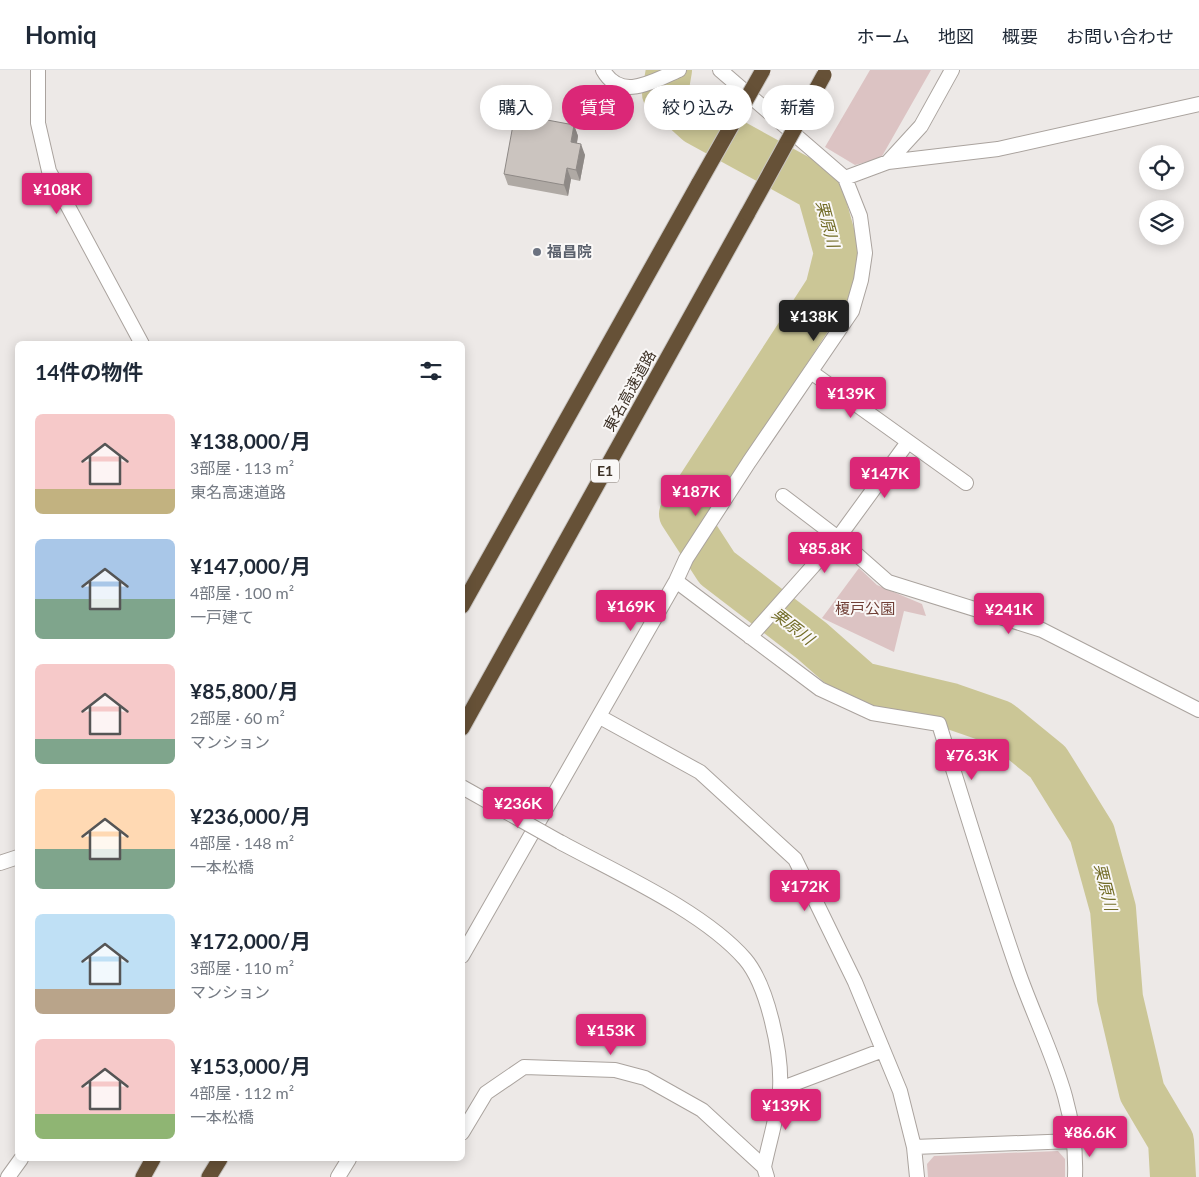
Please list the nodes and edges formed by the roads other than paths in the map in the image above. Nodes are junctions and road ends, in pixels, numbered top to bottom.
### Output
1 (38, 70) edge
2 (603, 70) edge
3 (679, 70) edge
4 (720, 70) edge
5 (763, 70) edge
6 (952, 70) edge
7 (826, 73) edge
8 (1199, 104) edge
9 (888, 162) junction
10 (845, 178) junction
11 (140, 341) edge
12 (811, 372) junction
13 (908, 442) junction
14 (966, 483) dead end
15 (783, 496) dead end
16 (838, 538) junction
17 (676, 581) junction
18 (465, 601) edge
19 (750, 637) junction
20 (1199, 710) edge
21 (600, 717) junction
22 (465, 723) edge
23 (465, 789) edge
24 (15, 858) edge
25 (0, 862) edge
26 (465, 951) edge
27 (883, 1050) junction
28 (780, 1089) junction
29 (465, 1128) edge
30 (1074, 1141) junction
31 (914, 1147) junction
32 (20, 1161) edge
33 (152, 1161) edge
34 (219, 1161) edge
35 (347, 1161) edge
36 (765, 1172) edge
37 (8, 1177) edge
38 (142, 1177) edge
39 (209, 1177) edge
40 (338, 1177) edge
41 (917, 1177) edge
42 (1075, 1177) edge

1 - 11 street
2 - 3 street
4 - 10 street
5 - 18 highway, bridge
6 - 9 street
7 - 22 highway, 東名高速道路 / E1, bridge
8 - 9 street
9 - 10 street
10 - 12 street
12 - 13 street
12 - 17 street
13 - 14 street
13 - 16 street
15 - 16 street
16 - 19 street
16 - 20 street
17 - 19 street
17 - 21 street
19 - 30 street
21 - 26 street
21 - 27 street
23 - 28 street, bridge
24 - 25 street
27 - 28 street
27 - 31 street
28 - 36 street
29 - 36 street
30 - 31 street
30 - 42 street
31 - 41 street
32 - 37 street
33 - 38 highway
34 - 39 highway
35 - 40 street

